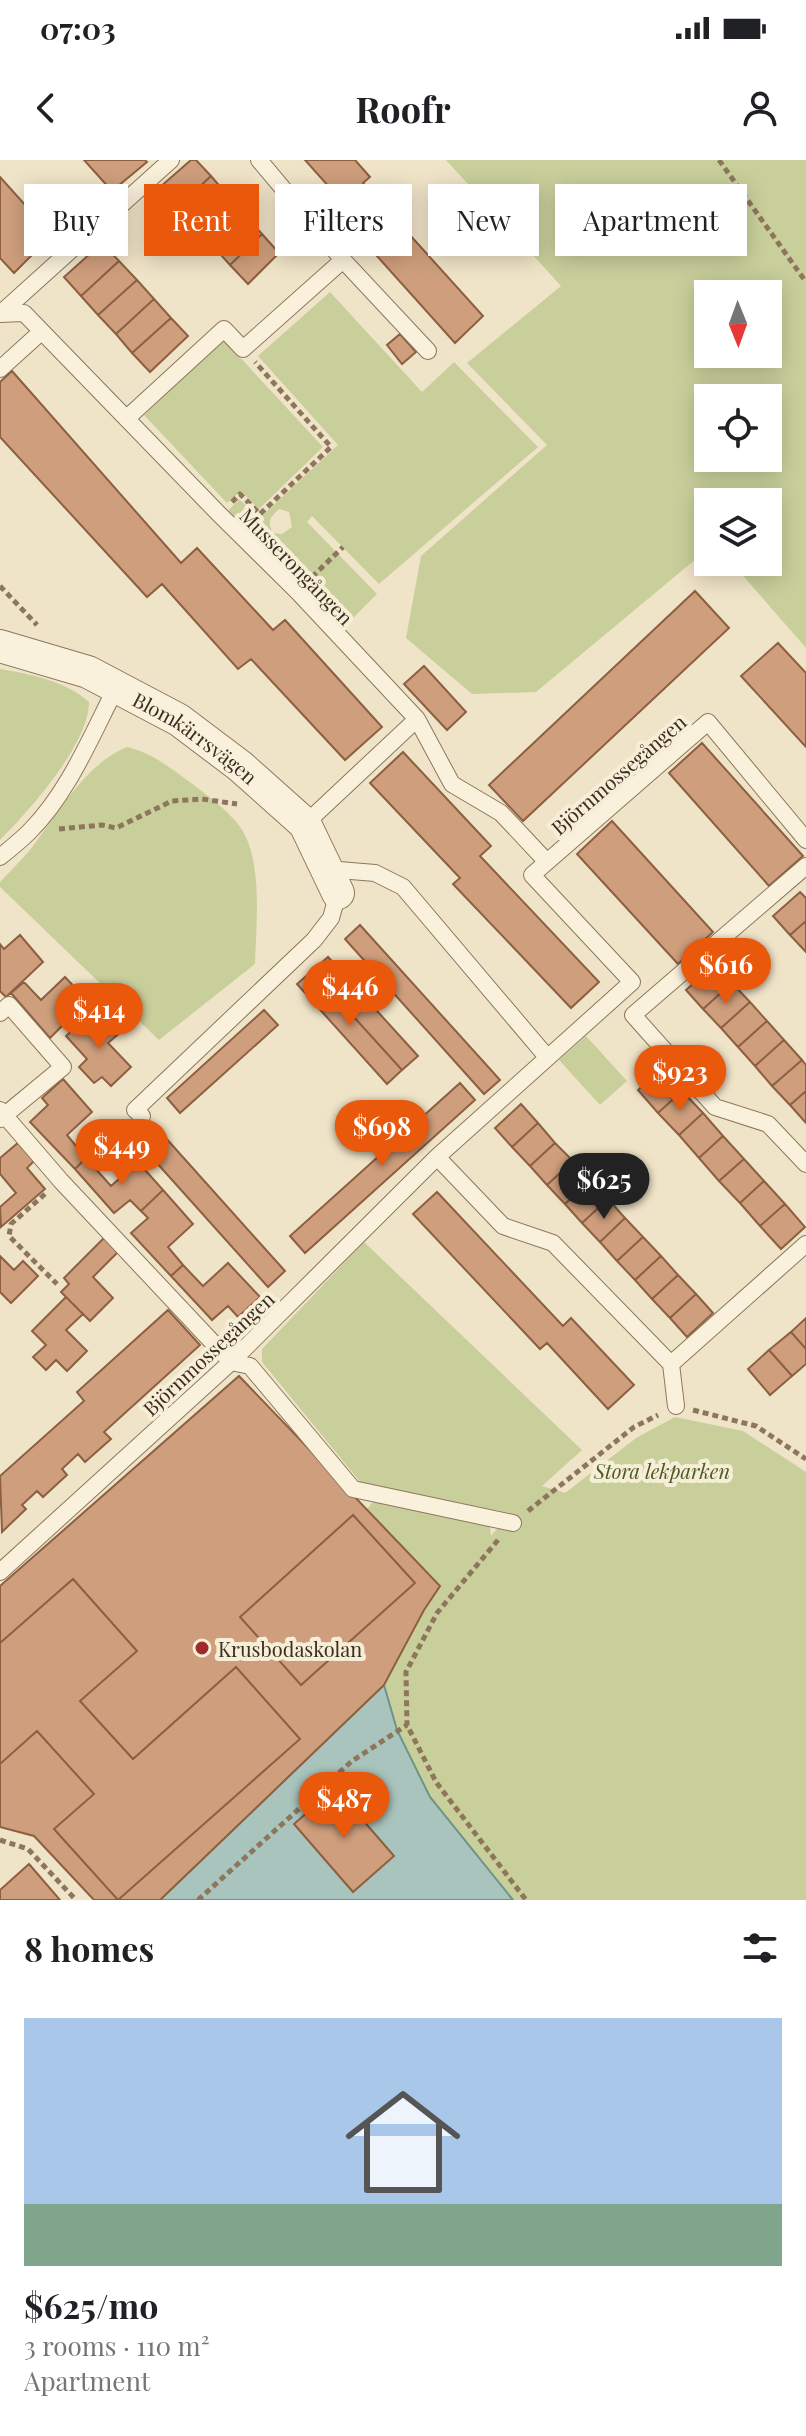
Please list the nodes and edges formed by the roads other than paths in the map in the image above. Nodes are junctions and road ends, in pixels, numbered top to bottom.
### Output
1 (171, 160) edge
2 (259, 160) edge
3 (343, 260) junction
4 (0, 314) edge
5 (41, 332) junction
6 (428, 351) dead end
7 (0, 369) edge
8 (127, 418) junction
9 (0, 646) edge
10 (117, 686) junction
11 (417, 719) junction
12 (305, 824) junction
13 (806, 840) edge
14 (0, 857) edge
15 (547, 862) junction
16 (806, 866) edge
17 (333, 881) junction
18 (616, 996) junction
19 (0, 1013) edge
20 (633, 1015) junction
21 (547, 1057) junction
22 (1, 1114) edge
23 (142, 1116) dead end
24 (437, 1157) junction
25 (806, 1164) edge
26 (806, 1244) edge
27 (231, 1362) junction
28 (671, 1364) junction
29 (676, 1406) road end
30 (513, 1523) road end
31 (0, 1572) edge

1 - 4 lane, Musserongången
2 - 3 lane
3 - 6 lane
3 - 8 lane
4 - 5 lane, Musserongången
5 - 7 lane
5 - 8 lane, Musserongången
8 - 11 lane, Musserongången
9 - 10 street, Blomkärrsvägen
10 - 12 street, Blomkärrsvägen
10 - 14 lane
11 - 12 lane
11 - 15 lane, Björnmossegången
12 - 17 street, Blomkärrsvägen
13 - 15 lane, Björnmossegången
15 - 18 lane, Björnmossegången
16 - 20 lane
17 - 21 lane
17 - 23 lane
18 - 20 lane
18 - 21 lane, Björnmossegången
19 - 22 lane
20 - 25 lane
21 - 24 lane, Björnmossegången
22 - 27 lane
24 - 27 lane, Björnmossegången
24 - 28 lane
26 - 28 lane
27 - 30 lane
27 - 31 lane, Björnmossegången
28 - 29 lane

